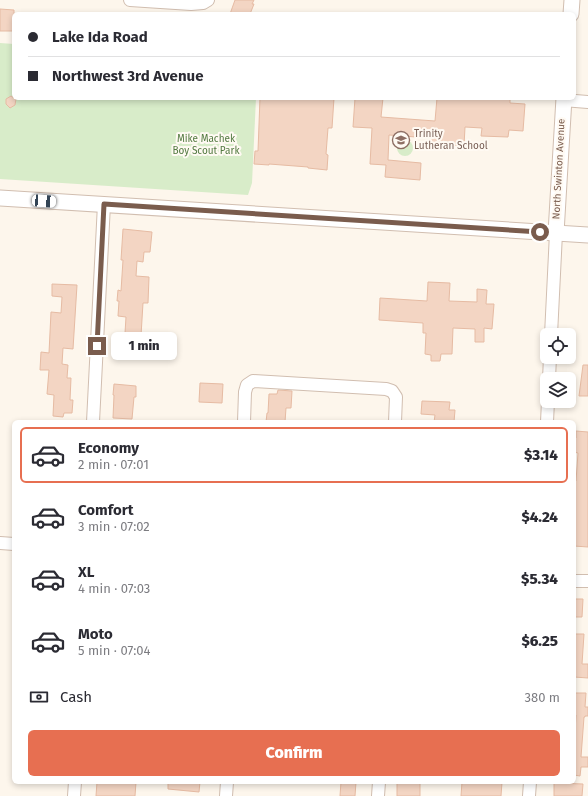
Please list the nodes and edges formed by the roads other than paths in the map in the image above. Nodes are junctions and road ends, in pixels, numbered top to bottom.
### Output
1 (130, 0) edge
2 (208, 0) edge
3 (572, 0) edge
4 (571, 12) edge
5 (563, 100) edge
6 (571, 100) edge
7 (588, 102) edge
8 (0, 198) edge
9 (104, 204) junction
10 (556, 233) junction
11 (588, 235) edge
12 (551, 328) edge
13 (548, 408) edge
14 (93, 420) edge
15 (244, 420) edge
16 (395, 420) edge
17 (547, 420) edge
18 (0, 543) edge
19 (12, 544) edge
20 (576, 580) edge
21 (588, 581) edge
22 (75, 784) edge
23 (226, 784) edge
24 (379, 784) edge
25 (530, 784) edge
26 (74, 796) edge
27 (226, 796) edge
28 (378, 796) edge
29 (530, 796) edge

1 - 2 street
3 - 4 street
5 - 10 street, North Swinton Avenue
6 - 7 street
8 - 9 street
9 - 10 street
9 - 14 street
10 - 11 street
10 - 12 street, North Swinton Avenue
13 - 17 street
15 - 16 street
18 - 19 street
20 - 21 street
22 - 26 street
23 - 27 street
24 - 28 street
25 - 29 street

